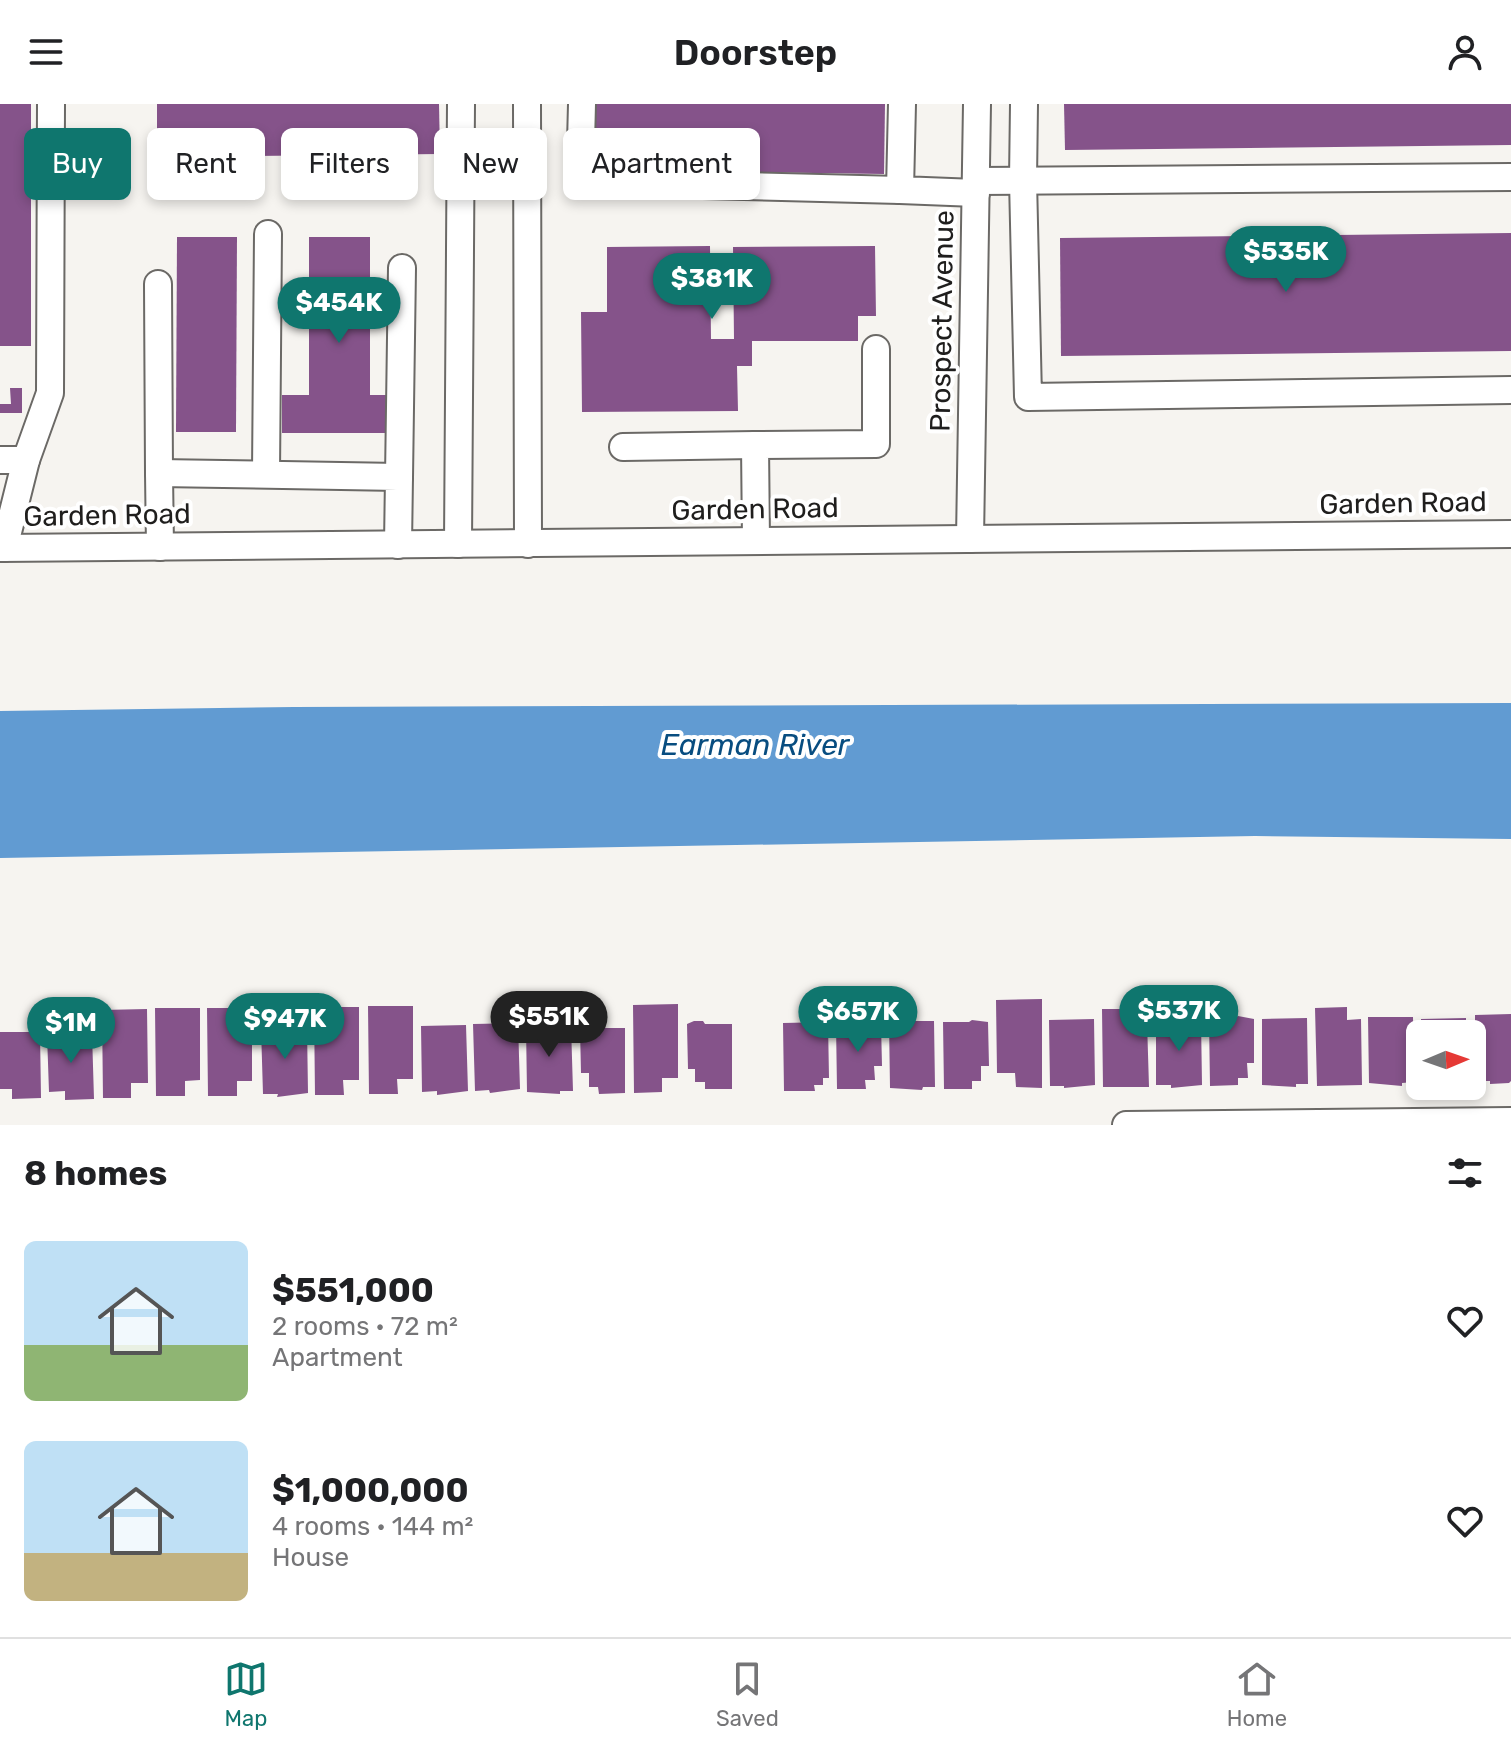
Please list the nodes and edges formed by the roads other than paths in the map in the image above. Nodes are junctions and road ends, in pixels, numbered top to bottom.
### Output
1 (51, 104) edge
2 (461, 104) edge
3 (527, 104) edge
4 (582, 104) edge
5 (902, 104) edge
6 (977, 104) edge
7 (1024, 104) edge
8 (461, 128) edge
9 (527, 128) edge
10 (1511, 177) edge
11 (1023, 180) junction
12 (976, 187) junction
13 (900, 190) junction
14 (460, 200) edge
15 (527, 200) edge
16 (268, 234) dead end
17 (402, 268) dead end
18 (158, 284) dead end
19 (876, 349) dead end
20 (1511, 390) edge
21 (755, 445) junction
22 (623, 447) dead end
23 (13, 460) edge
24 (159, 473) junction
25 (266, 474) junction
26 (399, 477) junction
27 (1511, 534) edge
28 (970, 539) junction
29 (756, 541) junction
30 (458, 544) junction
31 (528, 544) junction
32 (398, 545) junction
33 (160, 547) junction
34 (2, 548) edge
35 (1511, 1121) edge
36 (1126, 1125) edge

1 - 23 street
2 - 8 street
3 - 9 street
4 - 13 street
5 - 13 street
6 - 12 street, Prospect Avenue
7 - 11 street
10 - 11 street
11 - 12 street
11 - 20 street
12 - 13 street
12 - 28 street, Prospect Avenue
14 - 30 street
15 - 31 street
16 - 25 street
17 - 26 street
18 - 24 street
19 - 21 street
21 - 22 street
21 - 29 street
23 - 34 street
24 - 25 street
24 - 33 street
25 - 26 street
26 - 32 street
27 - 28 street, Garden Road
28 - 29 street, Garden Road
29 - 31 street, Garden Road
30 - 31 street, Garden Road
30 - 32 street, Garden Road
32 - 33 street, Garden Road
33 - 34 street, Garden Road
35 - 36 street

